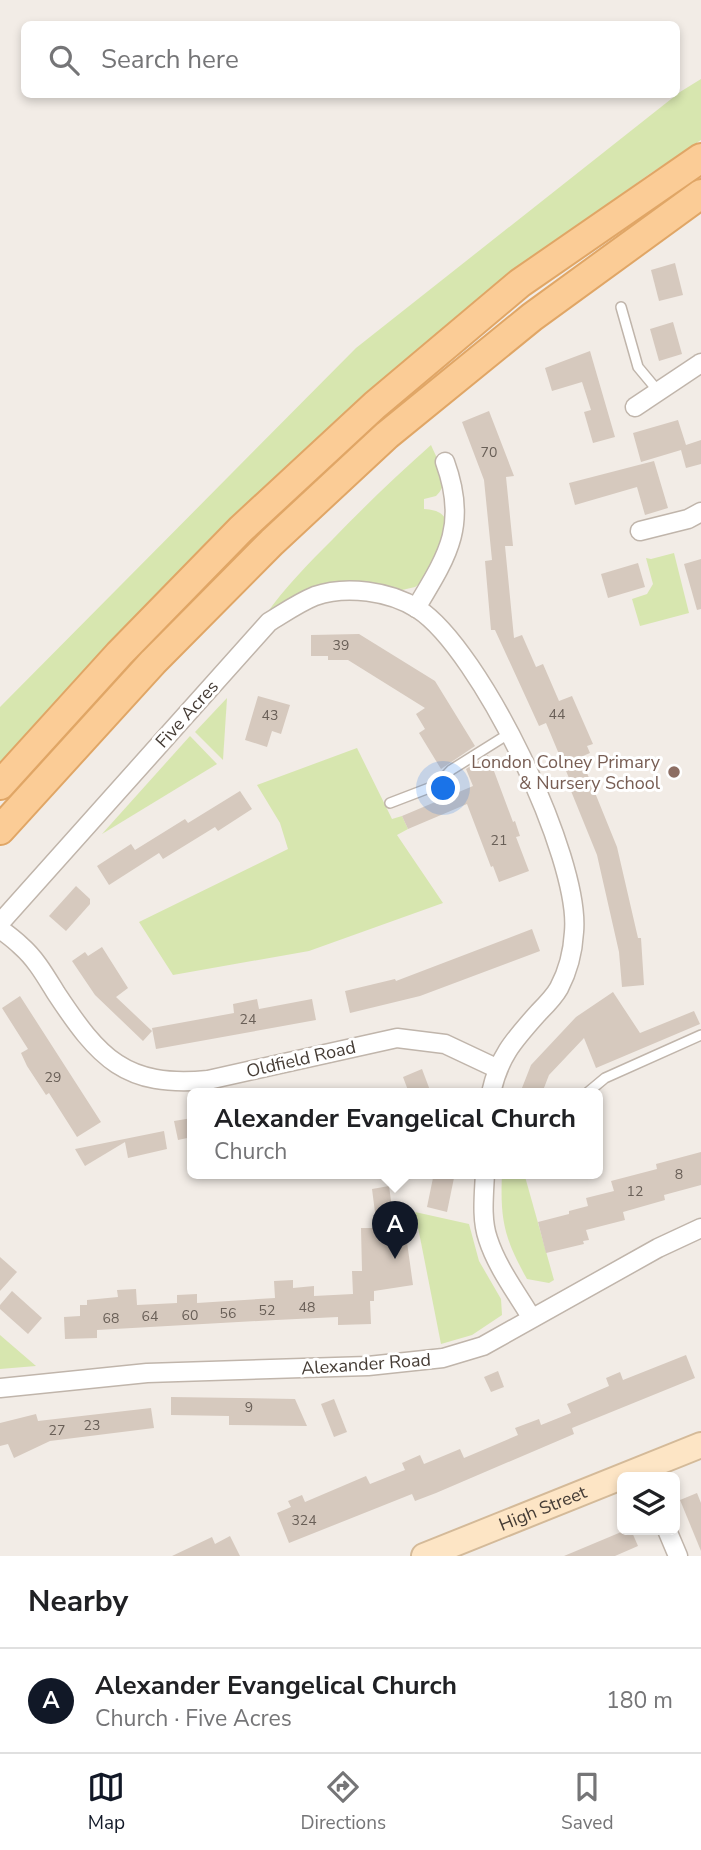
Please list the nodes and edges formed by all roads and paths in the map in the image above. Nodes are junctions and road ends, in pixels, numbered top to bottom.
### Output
1 (701, 158) edge
2 (701, 194) edge
3 (621, 307) dead end
4 (701, 362) edge
5 (658, 391) junction
6 (635, 407) dead end
7 (445, 462) dead end
8 (701, 512) edge
9 (640, 531) dead end
10 (416, 608) junction
11 (510, 733) junction
12 (0, 785) edge
13 (390, 803) dead end
14 (0, 830) edge
15 (0, 923) edge
16 (0, 929) edge
17 (701, 1035) edge
18 (496, 1068) junction
19 (492, 1088) edge
20 (593, 1088) edge
21 (485, 1179) edge
22 (701, 1228) edge
23 (531, 1317) junction
24 (0, 1388) edge
25 (701, 1445) edge
26 (646, 1472) edge
27 (617, 1483) edge
28 (669, 1535) edge
29 (424, 1556) edge
30 (678, 1556) edge

1 - 12 main road
2 - 14 main road
3 - 5 lane
4 - 5 street
5 - 6 street
7 - 10 street
8 - 9 street
10 - 11 street, Five Acres
10 - 15 street, Five Acres
11 - 13 lane
11 - 18 street, Five Acres
16 - 18 street, Oldfield Road
17 - 20 lane
18 - 19 street, Five Acres
21 - 23 street
22 - 23 street, Alexander Road
23 - 24 street, Alexander Road
25 - 26 street, High Street
27 - 29 street, High Street
28 - 30 street

